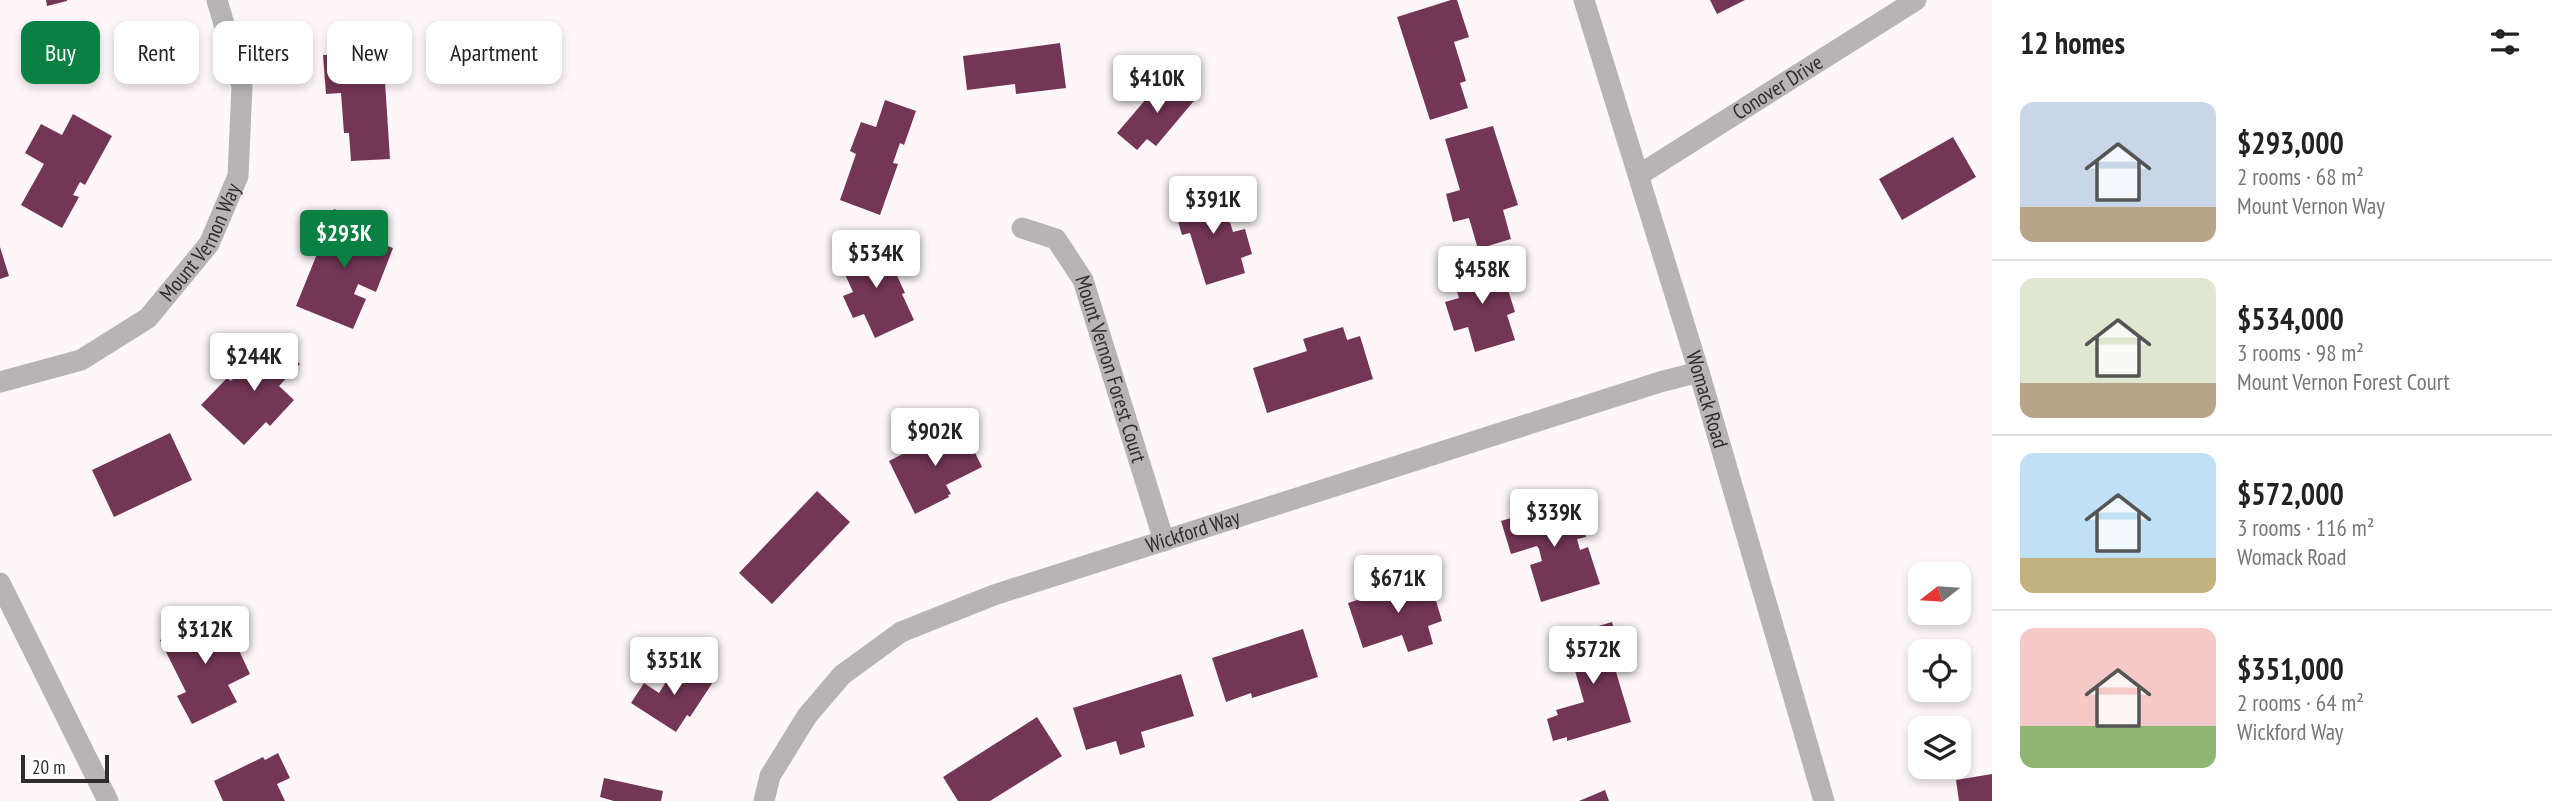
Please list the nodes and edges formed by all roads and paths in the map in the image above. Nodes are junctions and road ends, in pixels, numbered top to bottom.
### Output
1 (217, 0) edge
2 (1584, 0) edge
3 (1916, 0) edge
4 (1639, 175) junction
5 (1022, 228) dead end
6 (1699, 372) junction
7 (0, 382) edge
8 (1164, 541) junction
9 (0, 583) edge
10 (108, 801) edge
11 (764, 801) edge
12 (1824, 801) edge

1 - 7 street, Mount Vernon Way
2 - 4 street, Womack Road
3 - 4 street, Conover Drive
4 - 6 street, Womack Road
5 - 8 street, Mount Vernon Forest Court
6 - 8 street, Wickford Way
6 - 12 street, Womack Road
8 - 11 street, Wickford Way
9 - 10 street

